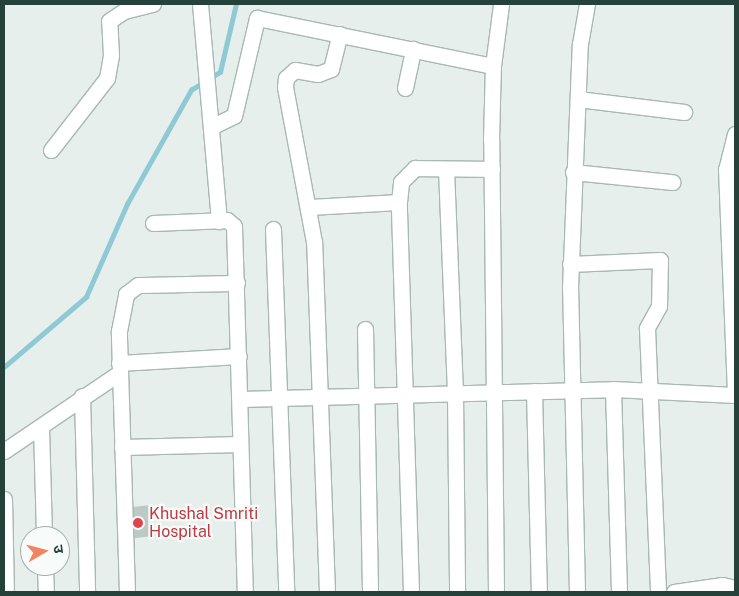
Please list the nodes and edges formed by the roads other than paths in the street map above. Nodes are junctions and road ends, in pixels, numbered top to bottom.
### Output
1 (153, 4) edge
2 (502, 4) edge
3 (587, 4) edge
4 (200, 8) edge
5 (340, 34) junction
6 (413, 49) junction
7 (493, 66) junction
8 (405, 88) dead end
9 (578, 99) junction
10 (684, 112) dead end
11 (211, 127) junction
12 (735, 134) edge
13 (51, 150) dead end
14 (446, 169) junction
15 (492, 169) junction
16 (573, 172) junction
17 (672, 182) dead end
18 (399, 202) junction
19 (309, 207) junction
20 (220, 220) junction
21 (153, 223) dead end
22 (272, 230) dead end
23 (570, 264) junction
24 (237, 283) junction
25 (365, 329) dead end
26 (239, 356) junction
27 (119, 368) junction
28 (613, 389) junction
29 (572, 390) junction
30 (534, 391) junction
31 (455, 392) junction
32 (492, 392) junction
33 (651, 392) junction
34 (406, 393) junction
35 (366, 394) junction
36 (735, 395) edge
37 (82, 396) junction
38 (322, 396) junction
39 (278, 397) junction
40 (240, 399) junction
41 (41, 427) junction
42 (240, 444) junction
43 (122, 447) junction
44 (4, 451) edge
45 (4, 499) edge
46 (44, 526) edge
47 (45, 576) edge
48 (735, 585) edge
49 (6, 592) edge
50 (46, 592) edge
51 (87, 592) edge
52 (126, 592) edge
53 (245, 592) edge
54 (286, 592) edge
55 (327, 592) edge
56 (370, 592) edge
57 (411, 592) edge
58 (457, 592) edge
59 (496, 592) edge
60 (539, 592) edge
61 (577, 592) edge
62 (619, 592) edge
63 (658, 592) edge
64 (674, 592) edge

1 - 13 street
2 - 7 street
3 - 9 street
4 - 11 street
5 - 6 street
5 - 11 street
5 - 19 street
6 - 7 street
6 - 8 street
7 - 15 street
9 - 10 street
9 - 16 street
11 - 20 street
12 - 36 street
14 - 15 street
14 - 18 street
14 - 31 street
15 - 32 street
16 - 17 street
16 - 23 street
18 - 19 street
18 - 34 street
19 - 38 street
20 - 21 street
20 - 24 street
22 - 39 street
23 - 29 street
23 - 33 street
24 - 26 street
24 - 27 street
25 - 35 street
26 - 27 street
26 - 40 street
27 - 37 street
27 - 43 street
28 - 29 street
28 - 33 street
28 - 62 street
29 - 30 street
29 - 61 street
30 - 32 street
30 - 60 street
31 - 32 street
31 - 34 street
31 - 58 street
32 - 59 street
33 - 36 street
33 - 63 street
34 - 35 street
34 - 57 street
35 - 38 street
35 - 56 street
37 - 41 street
37 - 51 street
38 - 39 street
38 - 55 street
39 - 40 street
39 - 54 street
40 - 42 street
41 - 44 street
41 - 46 street
42 - 43 street
42 - 53 street
43 - 52 street
45 - 49 street
47 - 50 street
48 - 64 street

